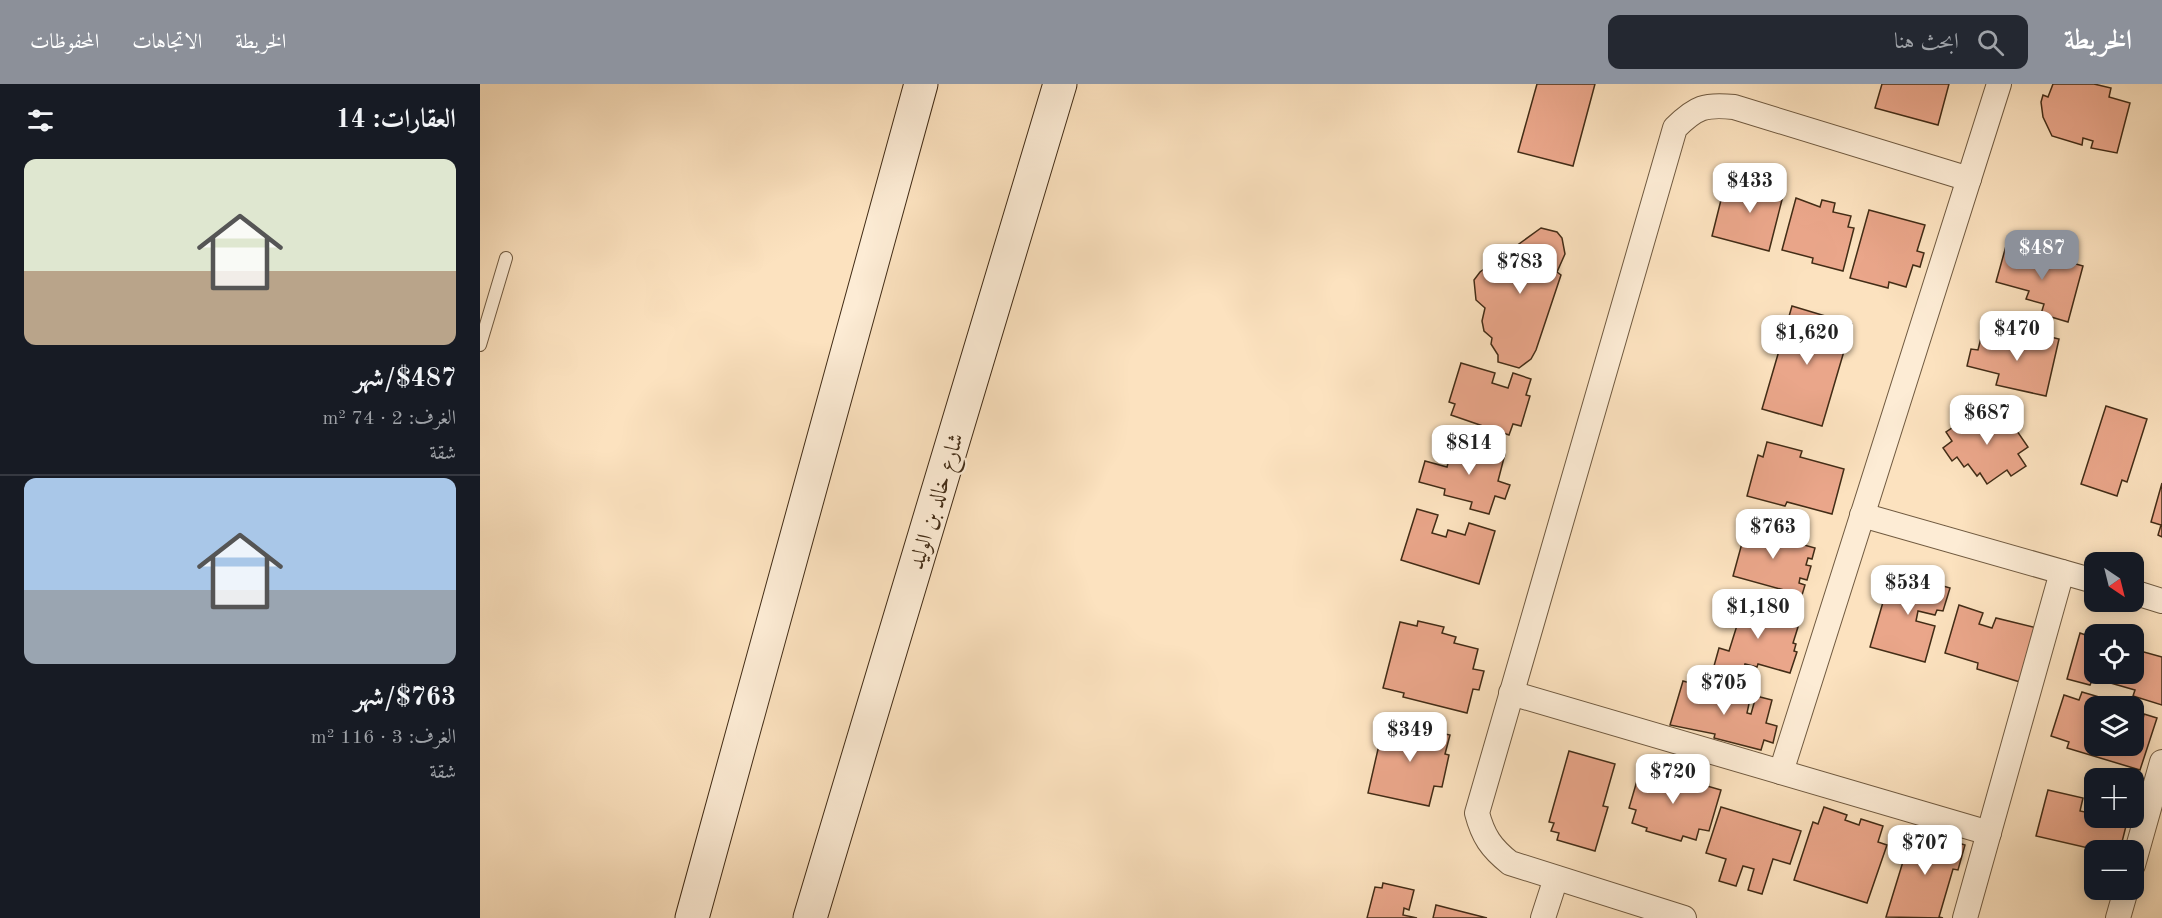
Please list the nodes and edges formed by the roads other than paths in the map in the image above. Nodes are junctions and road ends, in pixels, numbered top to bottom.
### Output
1 (921, 84) edge
2 (1060, 84) edge
3 (1999, 84) edge
4 (1969, 178) junction
5 (506, 258) dead end
6 (480, 345) edge
7 (1862, 515) junction
8 (2062, 572) junction
9 (2084, 578) edge
10 (2144, 595) edge
11 (2162, 601) edge
12 (1511, 693) junction
13 (2162, 762) edge
14 (1781, 772) junction
15 (1989, 833) junction
16 (2140, 840) edge
17 (1556, 878) junction
18 (2123, 900) edge
19 (692, 918) edge
20 (810, 918) edge
21 (1543, 918) edge
22 (1684, 918) edge
23 (1965, 918) edge
24 (2118, 918) edge

1 - 19 main road
2 - 20 main road, شارع خالد بن الوليد
3 - 4 street
4 - 7 street
4 - 12 street
5 - 6 lane
7 - 8 street
7 - 14 street
8 - 9 street
8 - 15 street
10 - 11 street
12 - 14 street
12 - 17 street
13 - 16 street
14 - 15 street
15 - 23 street
17 - 21 street
17 - 22 street
18 - 24 street

